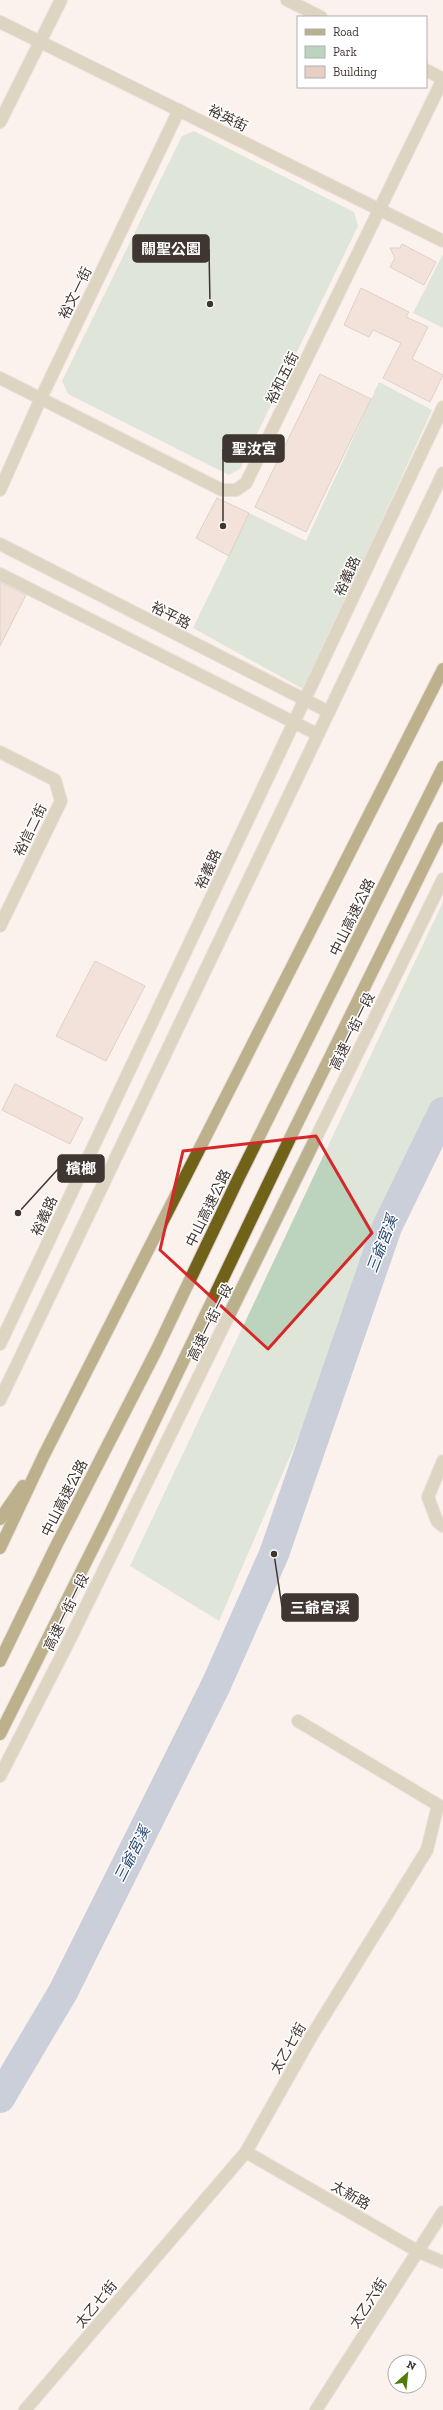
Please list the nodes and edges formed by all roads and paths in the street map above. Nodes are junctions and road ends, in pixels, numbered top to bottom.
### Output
1 (61, 0) edge
2 (287, 0) edge
3 (319, 16) edge
4 (0, 22) edge
5 (39, 41) junction
6 (427, 71) edge
7 (443, 79) edge
8 (179, 110) junction
9 (0, 122) edge
10 (381, 211) junction
11 (443, 241) edge
12 (0, 378) edge
13 (41, 398) junction
14 (443, 407) edge
15 (443, 473) edge
16 (0, 490) edge
17 (0, 544) edge
18 (0, 574) edge
19 (443, 669) edge
20 (305, 700) junction
21 (329, 712) junction
22 (294, 722) junction
23 (317, 734) junction
24 (0, 752) edge
25 (443, 767) edge
26 (443, 828) edge
27 (443, 879) edge
28 (0, 926) edge
29 (0, 1344) edge
30 (0, 1400) edge
31 (44, 1456) junction
32 (443, 1461) edge
33 (0, 1519) edge
34 (443, 1526) edge
35 (0, 1548) edge
36 (0, 1661) edge
37 (298, 1721) dead end
38 (0, 1734) edge
39 (0, 1776) edge
40 (246, 2152) junction
41 (443, 2212) edge
42 (419, 2252) junction
43 (443, 2262) edge
44 (25, 2410) edge
45 (316, 2410) edge

1 - 5 street
2 - 3 street
4 - 5 street, 裕英街
5 - 8 street, 裕英街
5 - 9 street
6 - 7 street
7 - 10 street, 裕和五街
8 - 10 street, 裕英街
8 - 13 street, 裕文一街
10 - 11 street, 裕英街
10 - 13 street, 裕和五街
12 - 13 street, 裕和五街
13 - 16 street, 裕文一街
14 - 20 street, 裕義路
15 - 21 street
17 - 20 street, 裕平路
18 - 22 street
19 - 31 highway
20 - 21 street, 裕平路
20 - 22 street, 裕義路
21 - 23 street
22 - 23 street
22 - 29 street, 裕義路
23 - 30 street
24 - 28 street, 裕信二街
25 - 36 highway, 中山高速公路
26 - 38 highway
27 - 39 street, 高速一街一段
31 - 33 highway
31 - 35 highway
32 - 34 street
37 - 40 street, 太乙七街
40 - 42 street, 太新路
40 - 44 street, 太乙七街
41 - 42 street, 太乙六街
42 - 43 street, 太新路
42 - 45 street, 太乙六街

